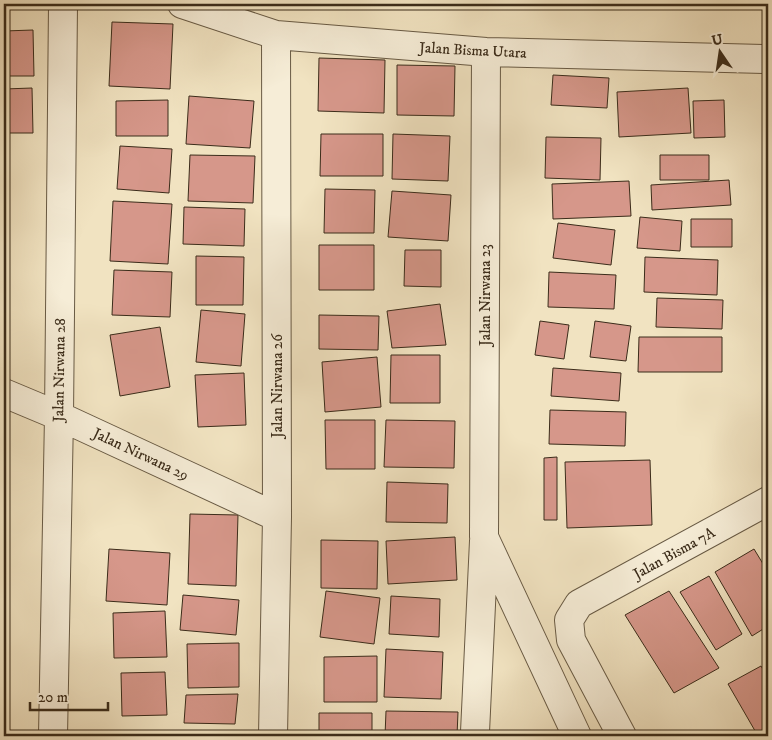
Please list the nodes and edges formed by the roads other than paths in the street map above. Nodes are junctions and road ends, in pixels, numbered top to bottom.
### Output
1 (63, 4) edge
2 (182, 4) edge
3 (276, 36) junction
4 (486, 52) junction
5 (768, 59) edge
6 (4, 393) edge
7 (59, 416) junction
8 (768, 501) edge
9 (277, 517) junction
10 (484, 537) junction
11 (53, 736) edge
12 (273, 736) edge
13 (476, 736) edge
14 (577, 736) edge
15 (622, 736) edge

1 - 7 street, Jalan Nirwana 28
2 - 3 street, Jalan Bisma Utara
3 - 4 street, Jalan Bisma Utara
3 - 9 street, Jalan Nirwana 26
4 - 5 street, Jalan Bisma Utara
4 - 10 street, Jalan Nirwana 23
6 - 7 street, Jalan Nirwana 29
7 - 9 street, Jalan Nirwana 29
7 - 11 street, Jalan Nirwana 28
8 - 15 street, Jalan Bisma 7A
9 - 12 street, Jalan Nirwana 26
10 - 13 street, Jalan Nirwana 23
10 - 14 street, Jalan Nirwana 23

